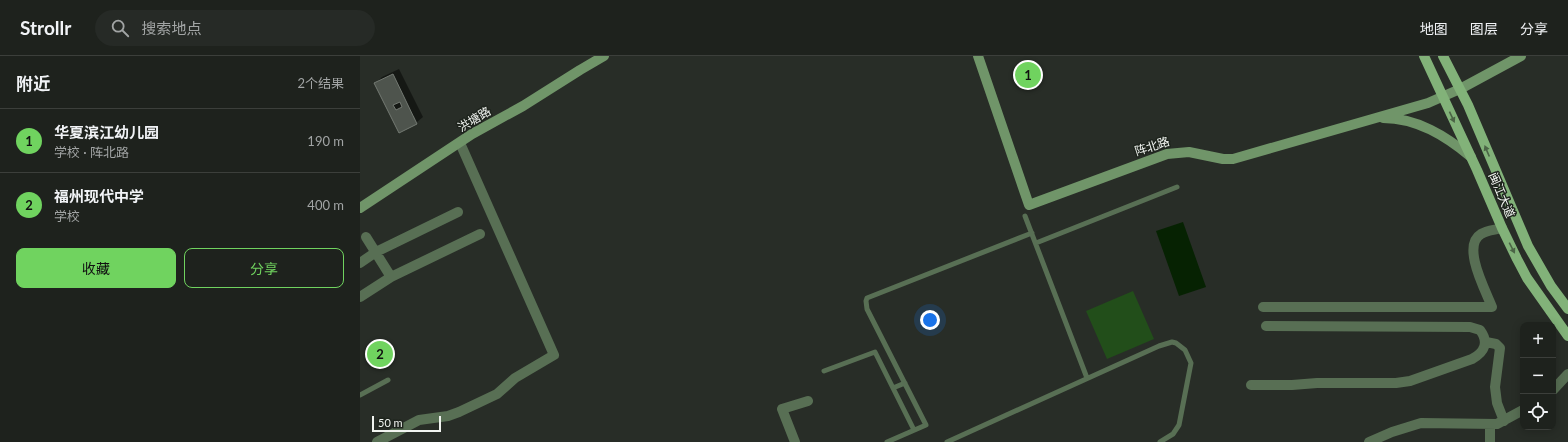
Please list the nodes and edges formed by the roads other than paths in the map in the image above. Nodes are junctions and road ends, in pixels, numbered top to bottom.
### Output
1 (604, 56) edge
2 (978, 56) edge
3 (1424, 56) edge
4 (1443, 56) edge
5 (1522, 56) edge
6 (1460, 89) junction
7 (1443, 97) junction
8 (1373, 118) junction
9 (460, 143) junction
10 (1471, 157) junction
11 (1177, 187) dead end
12 (360, 208) edge
13 (458, 212) dead end
14 (1024, 216) dead end
15 (1502, 228) junction
16 (1032, 233) junction
17 (480, 234) dead end
18 (366, 237) dead end
19 (1036, 243) junction
20 (376, 252) junction
21 (360, 263) edge
22 (392, 278) junction
23 (360, 297) edge
24 (1263, 308) dead end
25 (1568, 309) edge
26 (1266, 326) dead end
27 (1568, 336) edge
28 (1486, 342) junction
29 (824, 371) dead end
30 (1568, 374) edge
31 (1088, 378) junction
32 (388, 380) dead end
33 (905, 383) junction
34 (1251, 385) dead end
35 (1556, 387) edge
36 (893, 388) junction
37 (360, 395) edge
38 (808, 401) dead end
39 (1520, 412) edge
40 (1504, 421) junction
41 (1490, 425) junction
42 (914, 430) junction
43 (377, 442) edge
44 (795, 442) edge
45 (887, 442) edge
46 (947, 442) edge
47 (1160, 442) edge
48 (1372, 442) edge
49 (1490, 442) edge

1 - 9 street, 洪塘路
2 - 8 street, 阵北路
3 - 7 main road, 闽江大道
4 - 6 main road, 闽江大道
5 - 6 street, 阵北路
6 - 7 street, 阵北路
25 -> 6 main road, 闽江大道
7 - 8 street, 阵北路
7 -> 10 main road, 闽江大道
8 - 10 street
9 - 12 street, 洪塘路
9 - 43 street
10 - 15 main road, 闽江大道
11 - 19 lane
13 - 20 street
14 - 16 lane
15 - 24 street
15 -> 27 main road, 闽江大道
16 - 19 lane
16 - 33 lane
17 - 22 street
18 - 20 street
19 - 31 lane
20 - 21 street
20 - 22 street
22 - 23 street
26 - 28 street
28 - 34 street
28 - 40 street
29 - 36 lane
30 - 35 street
31 - 46 lane
31 - 47 lane
32 - 37 lane
33 - 36 lane
33 - 42 lane
36 - 42 lane
38 - 44 street
39 - 40 street
40 - 41 street
41 - 48 street
41 - 49 street
42 - 45 lane

